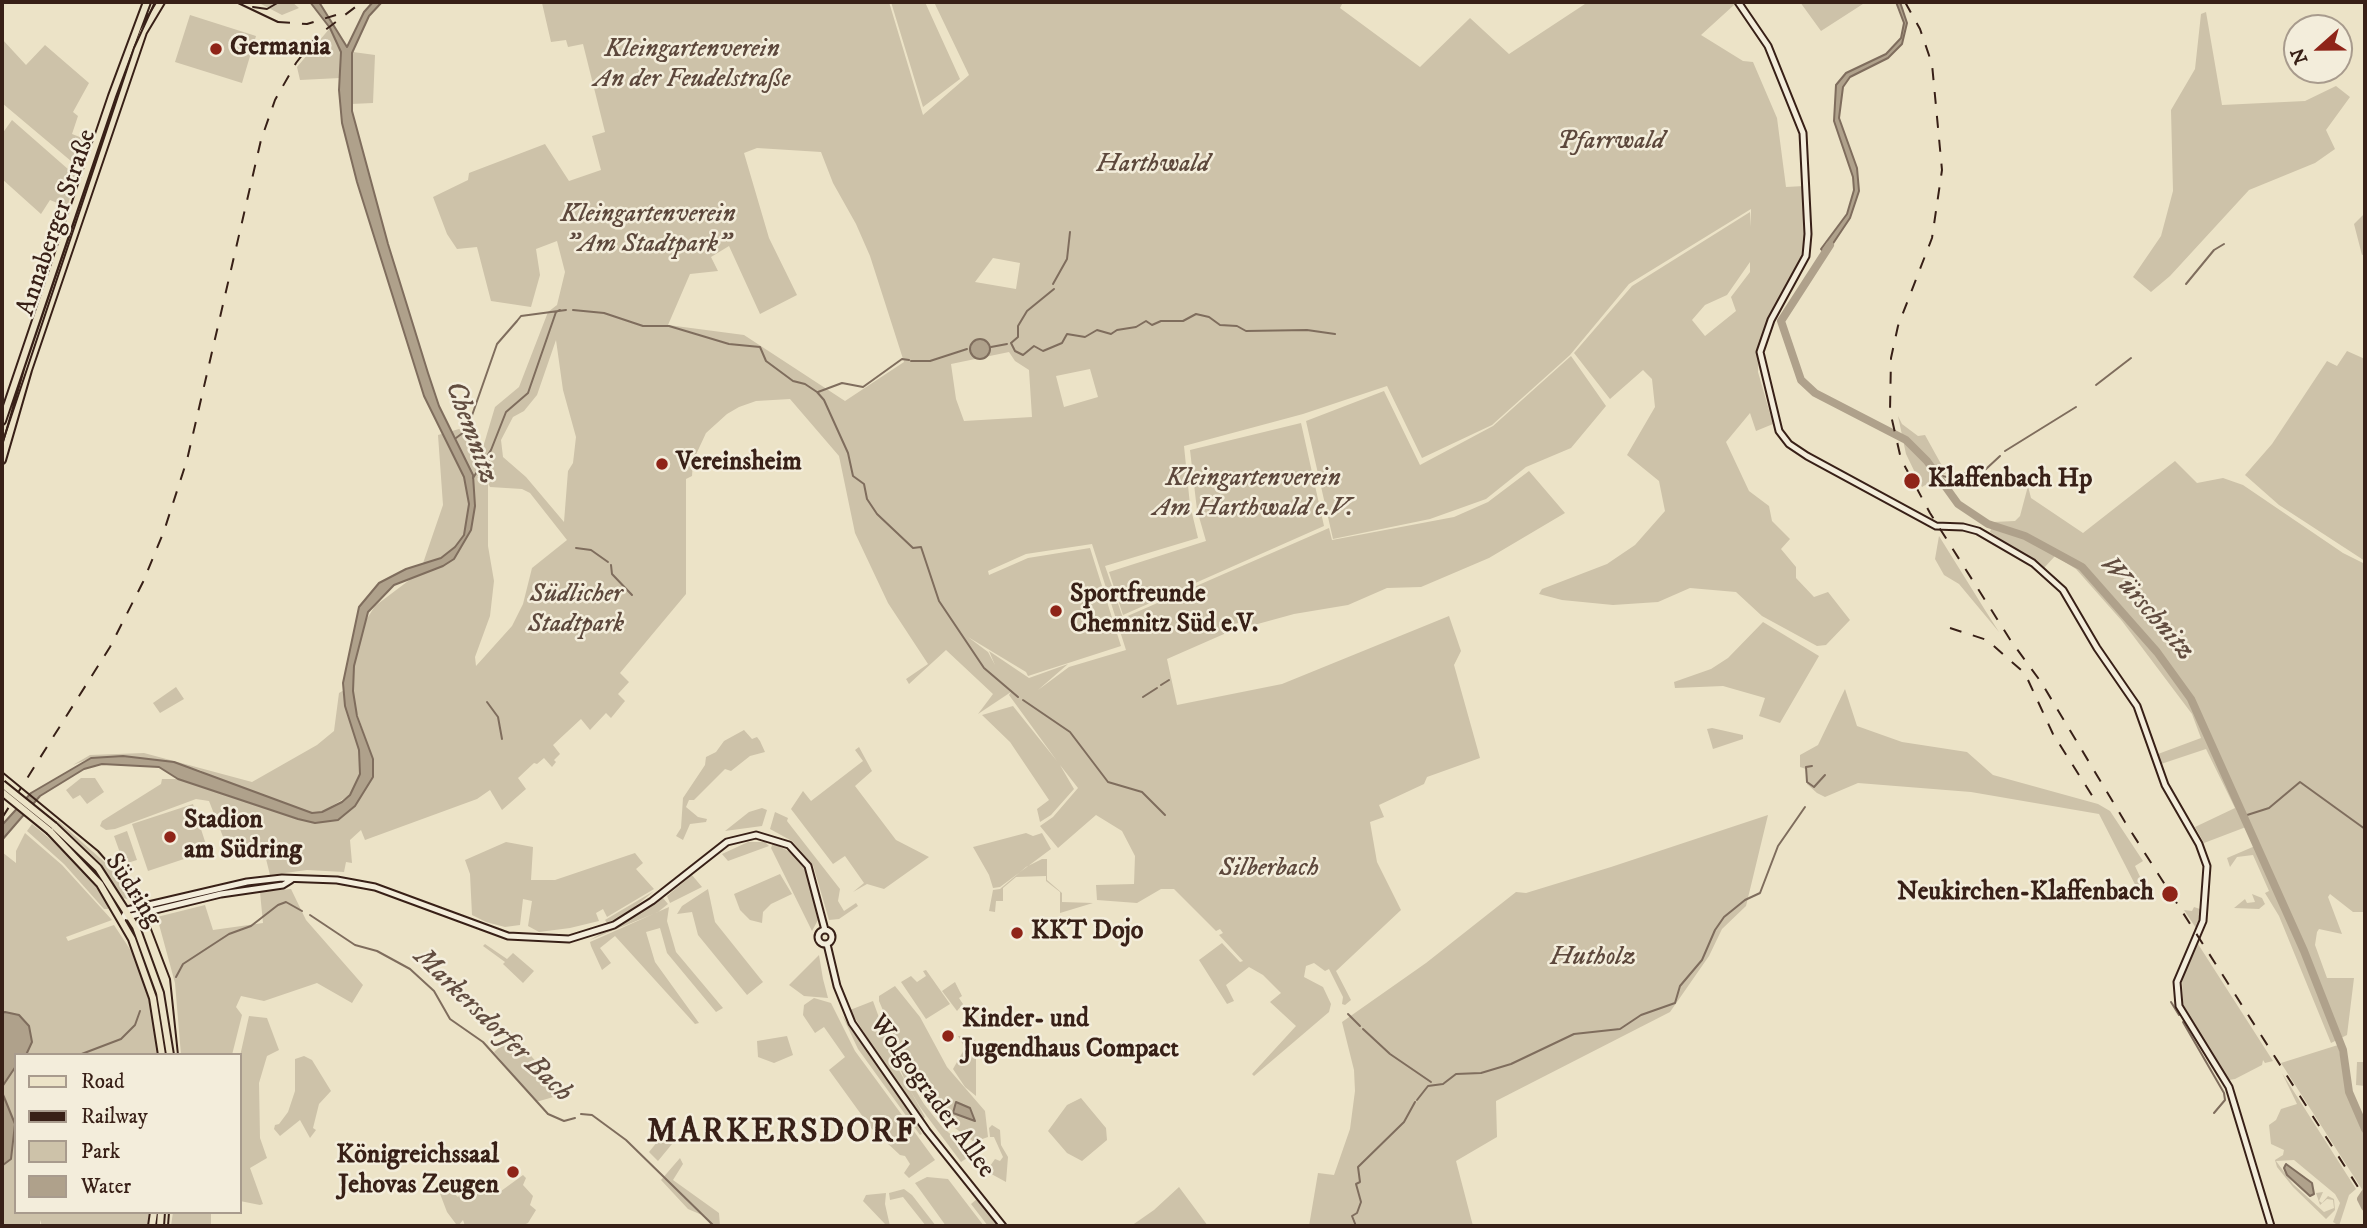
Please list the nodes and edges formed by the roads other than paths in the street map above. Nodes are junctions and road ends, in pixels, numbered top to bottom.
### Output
1 (148, 2) edge
2 (161, 2) edge
3 (1738, 2) edge
4 (2, 421) edge
5 (2, 460) edge
6 (2, 784) edge
7 (2, 792) edge
8 (52, 828) junction
9 (124, 915) junction
10 (825, 930) junction
11 (827, 944) junction
12 (162, 1053) edge
13 (170, 1053) edge
14 (1003, 1226) edge
15 (2271, 1226) edge

1 - 4 main road, Annaberger Straße
2 - 5 main road, Annaberger Straße
3 - 15 main road
6 - 8 main road, Südring, bridge
7 - 8 main road, Südring, bridge
8 - 9 main road, Südring
9 - 10 main road, Wolgograder Allee
9 - 12 main road, Südring
9 - 13 main road, Südring
10 - 11 main road, Wolgograder Allee
10 - 11 main road, Wolgograder Allee
11 - 14 main road, Wolgograder Allee

